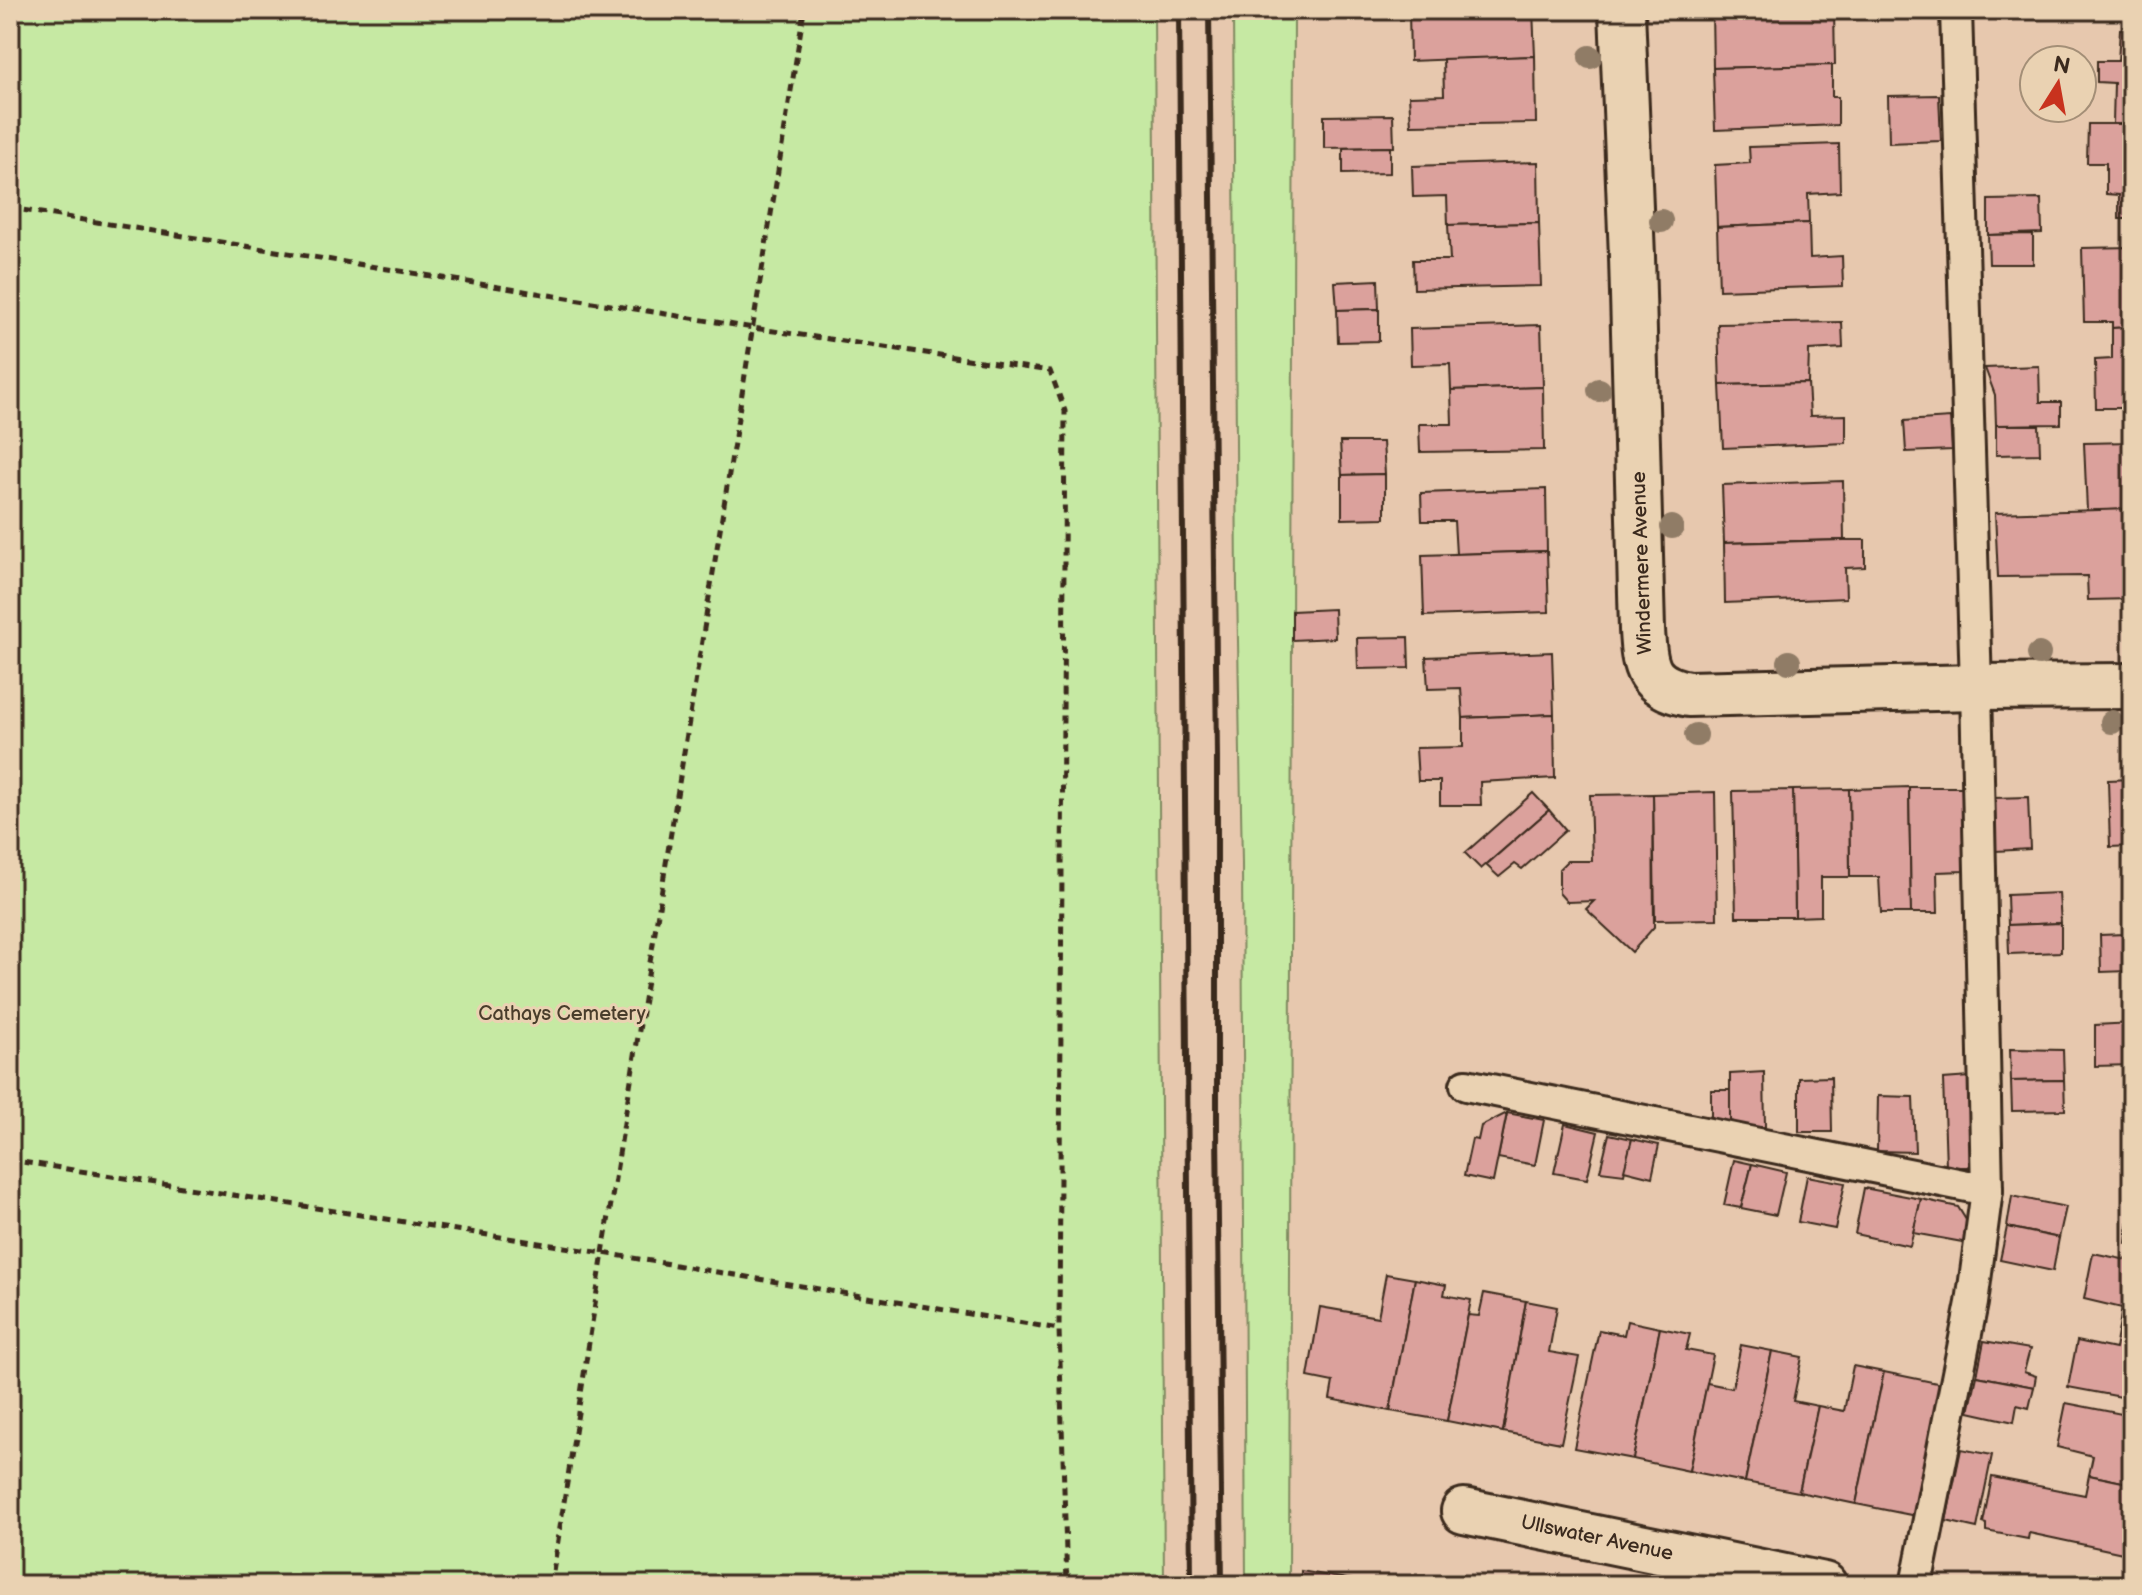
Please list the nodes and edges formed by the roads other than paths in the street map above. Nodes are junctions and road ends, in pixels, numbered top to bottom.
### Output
1 (1622, 10) edge
2 (1956, 10) edge
3 (2132, 686) edge
4 (1976, 687) junction
5 (1466, 1085) dead end
6 (1987, 1190) junction
7 (1464, 1511) dead end
8 (1824, 1585) edge
9 (1916, 1585) edge

1 - 4 street, Windermere Avenue
2 - 4 lane
3 - 4 street, Windermere Avenue
4 - 6 lane
5 - 6 lane
6 - 9 lane
7 - 8 street, Ullswater Avenue

